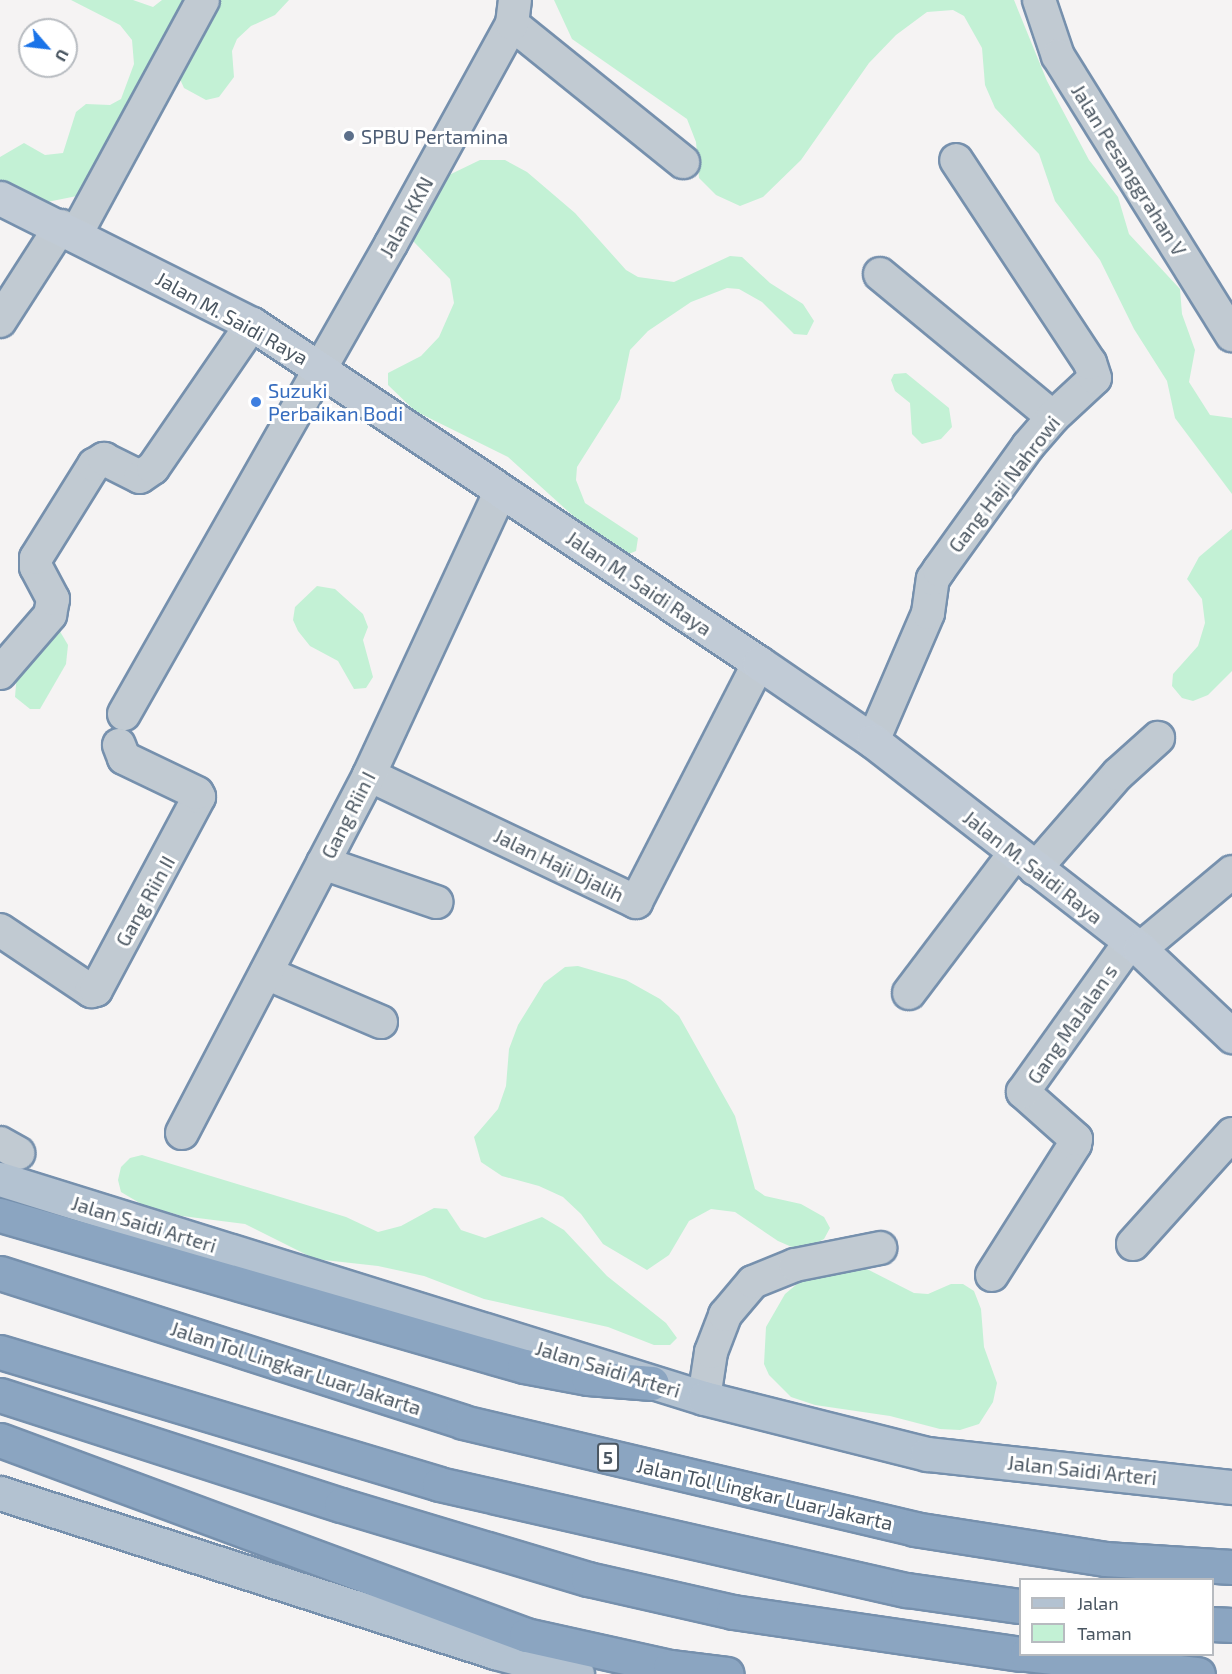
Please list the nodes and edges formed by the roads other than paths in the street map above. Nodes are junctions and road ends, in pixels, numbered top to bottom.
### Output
1 (203, 0) edge
2 (1039, 0) edge
3 (514, 12) edge
4 (956, 160) dead end
5 (683, 162) dead end
6 (0, 198) edge
7 (69, 230) junction
8 (880, 274) dead end
9 (0, 321) edge
10 (252, 324) junction
11 (1232, 334) edge
12 (323, 369) junction
13 (1053, 417) junction
14 (501, 491) junction
15 (759, 663) junction
16 (0, 674) edge
17 (124, 714) dead end
18 (1158, 738) dead end
19 (873, 741) junction
20 (119, 746) dead end
21 (369, 774) junction
22 (1025, 861) junction
23 (323, 863) junction
24 (1232, 872) edge
25 (436, 902) dead end
26 (0, 930) edge
27 (1135, 945) junction
28 (266, 973) junction
29 (909, 993) dead end
30 (381, 1022) dead end
31 (1232, 1036) edge
32 (182, 1132) dead end
33 (1232, 1134) edge
34 (6, 1158) edge
35 (0, 1215) edge
36 (1133, 1244) dead end
37 (880, 1248) dead end
38 (0, 1273) edge
39 (992, 1275) dead end
40 (0, 1352) edge
41 (651, 1383) junction
42 (0, 1395) edge
43 (704, 1398) junction
44 (0, 1440) edge
45 (1232, 1487) edge
46 (0, 1493) edge
47 (1232, 1567) edge
48 (1019, 1606) edge
49 (1214, 1624) edge
50 (1232, 1625) edge
51 (1019, 1654) edge
52 (1044, 1656) edge
53 (577, 1674) edge
54 (727, 1674) edge
55 (1198, 1674) edge

1 - 7 street
2 - 11 street, Jalan Pesanggrahan V
3 - 5 street
3 - 12 street, Jalan KKN
4 - 13 street, Gang Haji Nahrowi
6 - 7 street, Jalan M. Saidi Raya
7 - 9 street
7 - 10 street, Jalan M. Saidi Raya
8 - 13 street
10 - 12 street, Jalan M. Saidi Raya
10 - 16 street
12 - 14 street, Jalan M. Saidi Raya
12 - 17 street
13 - 19 street, Gang Haji Nahrowi
14 - 15 street, Jalan M. Saidi Raya
14 - 21 street, Gang Riin I
15 - 19 street, Jalan M. Saidi Raya
15 - 21 street, Jalan Haji Djalih
18 - 22 street
19 - 22 street, Jalan M. Saidi Raya
20 - 26 street, Gang Riin II
21 - 23 street, Gang Riin I
22 - 27 street, Jalan M. Saidi Raya
22 - 29 street
23 - 25 street
23 - 28 street, Gang Riin I
24 - 27 street
27 - 31 street, Jalan M. Saidi Raya
27 - 39 street, Gang MaJalan s
28 - 30 street
28 - 32 street, Gang Riin I
33 - 36 street
34 - 41 main road, Jalan Saidi Arteri
35 - 41 highway
37 - 43 street
38 - 47 highway, Jalan Tol Lingkar Luar Jakarta / 5
40 - 48 highway
41 - 43 main road, Jalan Saidi Arteri
42 - 51 highway
43 - 45 main road, Jalan Saidi Arteri
44 - 54 highway
46 - 53 main road
49 - 50 highway
52 - 55 highway

